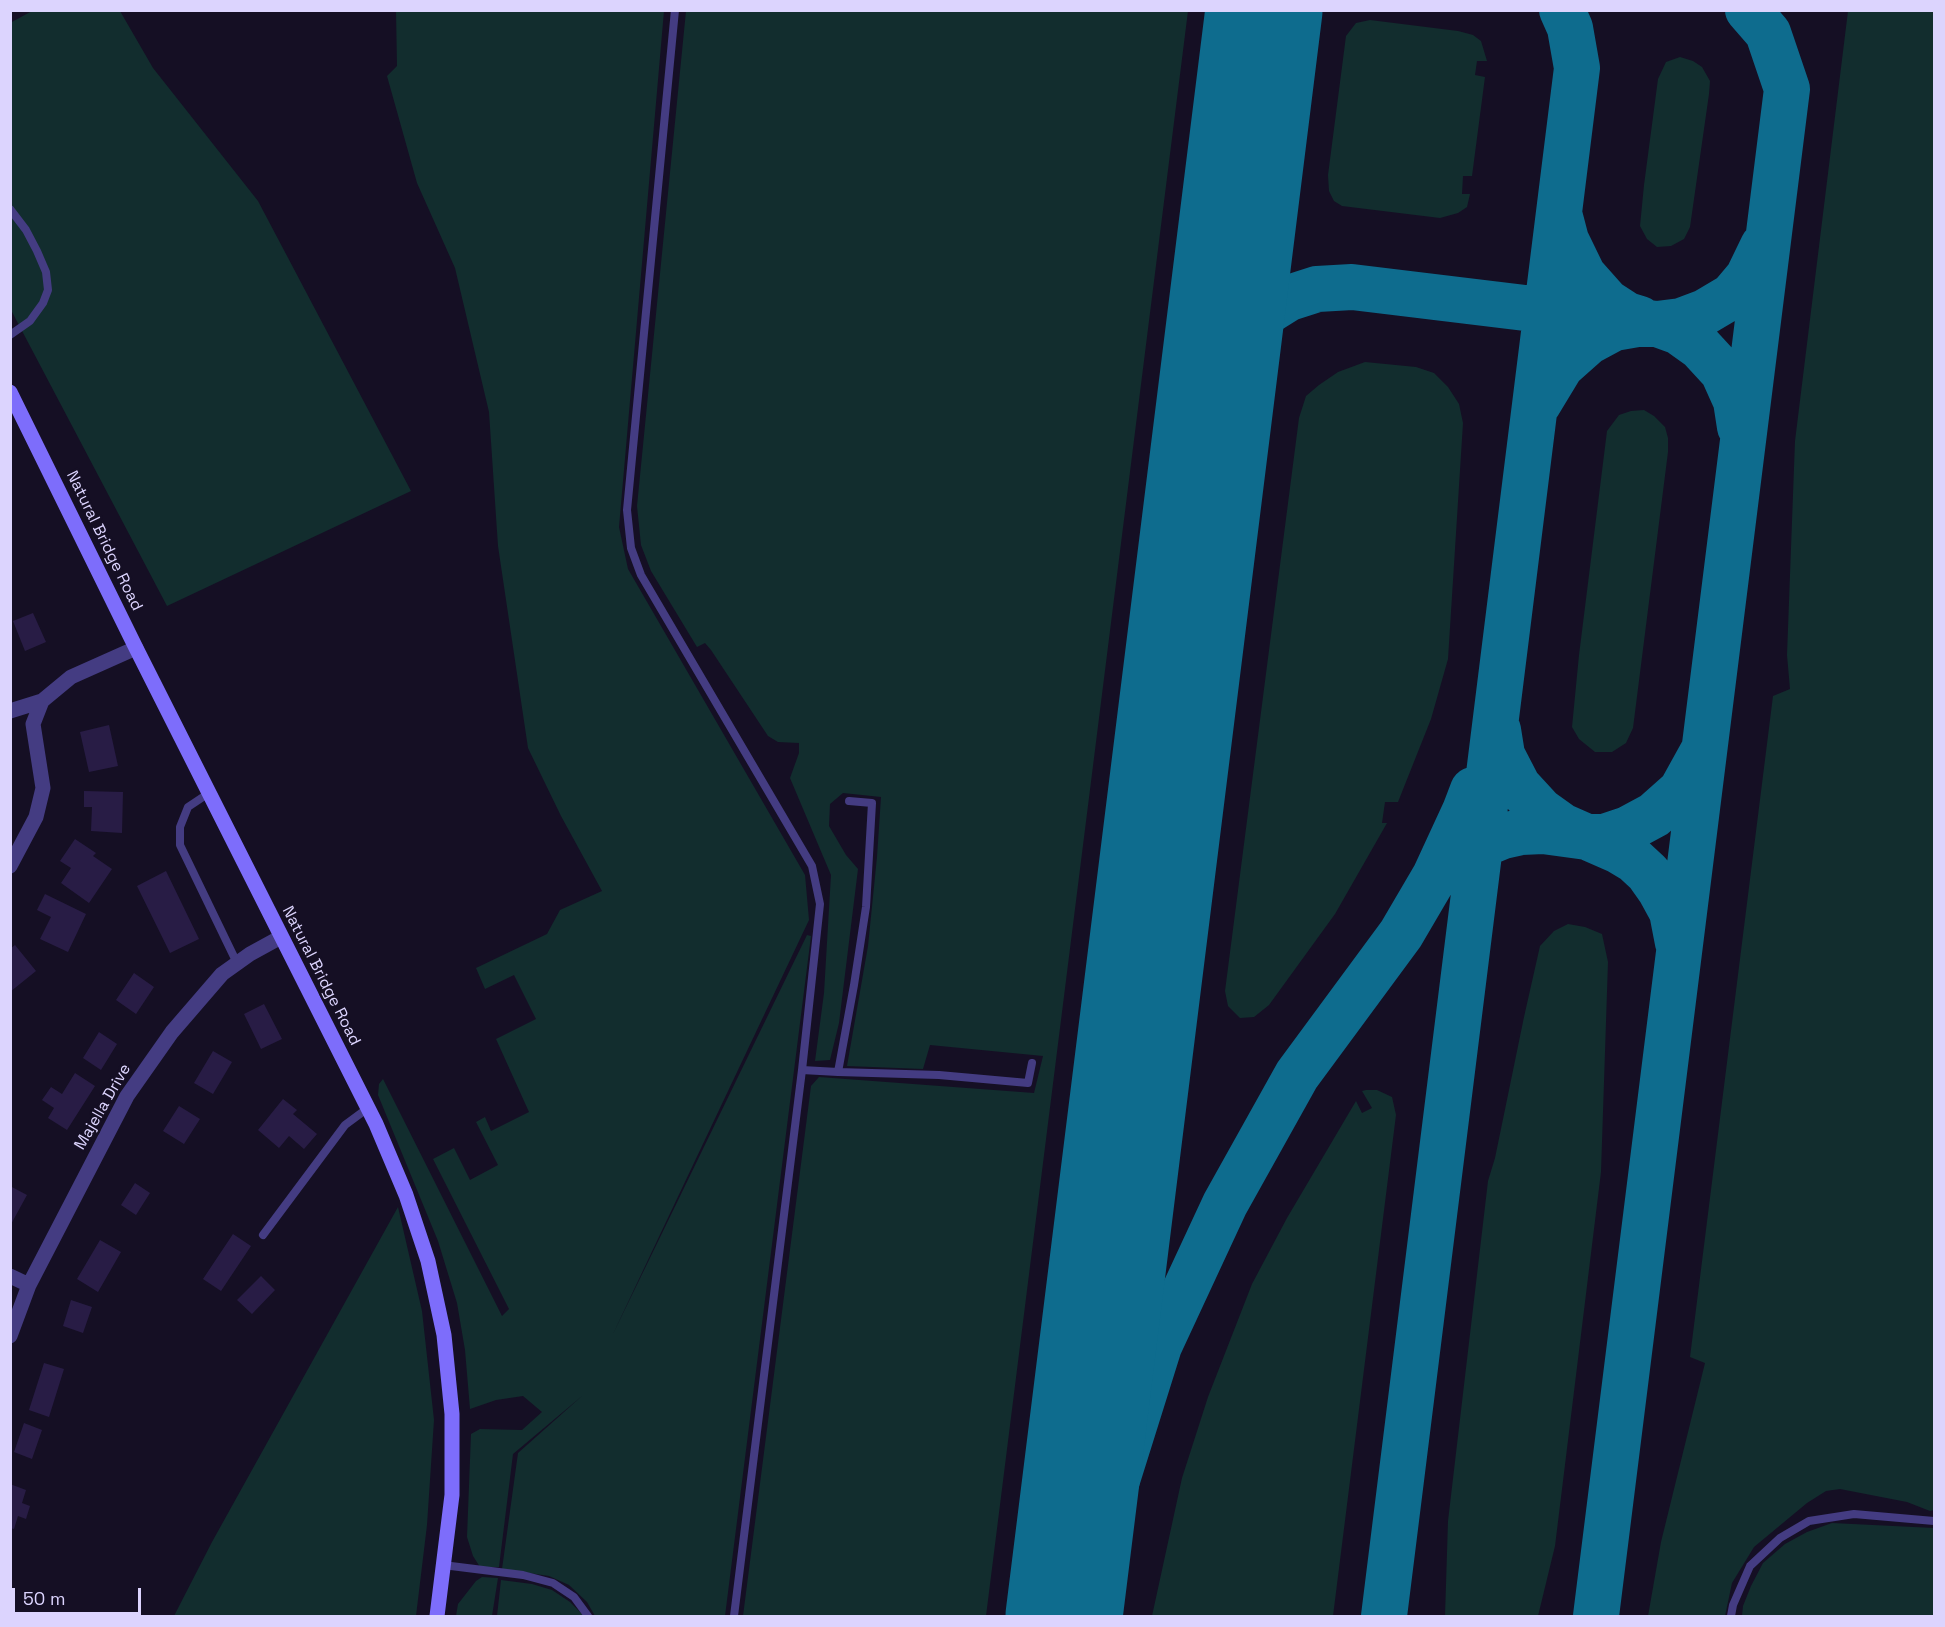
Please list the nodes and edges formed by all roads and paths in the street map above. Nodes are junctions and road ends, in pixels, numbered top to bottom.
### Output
1 (675, 10) edge
2 (10, 209) edge
3 (10, 335) edge
4 (10, 392) edge
5 (136, 648) junction
6 (42, 701) junction
7 (10, 711) edge
8 (209, 793) junction
9 (849, 801) dead end
10 (10, 866) edge
11 (281, 937) junction
12 (237, 963) junction
13 (1032, 1063) dead end
14 (802, 1070) junction
15 (838, 1072) junction
16 (368, 1108) junction
17 (263, 1235) dead end
18 (10, 1276) edge
19 (29, 1285) junction
20 (10, 1336) edge
21 (1935, 1521) edge
22 (443, 1565) junction
23 (437, 1617) edge
24 (588, 1617) edge
25 (734, 1617) edge
26 (1731, 1617) edge

1 - 14 lane
2 - 3 lane
4 - 5 main road, Natural Bridge Road
5 - 6 street
5 - 8 main road, Natural Bridge Road
6 - 7 street
6 - 10 street
8 - 11 main road, Natural Bridge Road
8 - 12 lane
9 - 15 lane
11 - 12 street, Majella Drive
11 - 16 main road, Natural Bridge Road
12 - 19 street, Majella Drive
13 - 15 lane
14 - 15 lane
14 - 25 lane
16 - 17 lane
16 - 22 main road, Natural Bridge Road
18 - 19 street
19 - 20 street, Majella Drive
21 - 26 lane
22 - 23 main road, Natural Bridge Road
22 - 24 lane

